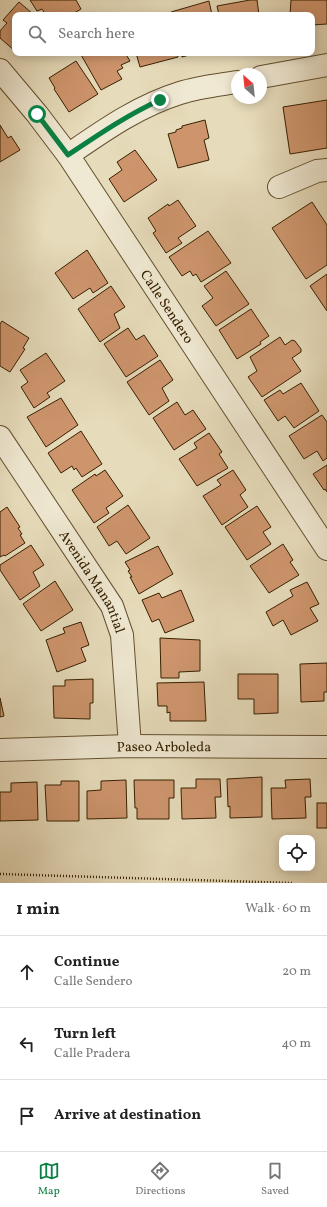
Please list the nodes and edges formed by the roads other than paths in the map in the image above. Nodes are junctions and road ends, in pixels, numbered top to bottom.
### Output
1 (327, 65) edge
2 (0, 70) edge
3 (267, 76) edge
4 (231, 83) edge
5 (68, 155) junction
6 (324, 176) edge
7 (279, 187) dead end
8 (0, 437) edge
9 (327, 549) edge
10 (130, 746) junction
11 (327, 747) edge
12 (0, 750) edge

1 - 3 street
2 - 5 street, Calle Sendero
4 - 5 street
5 - 9 street, Calle Sendero
6 - 7 street
8 - 10 street, Avenida Manantial
10 - 11 street, Paseo Arboleda
10 - 12 street, Paseo Arboleda

